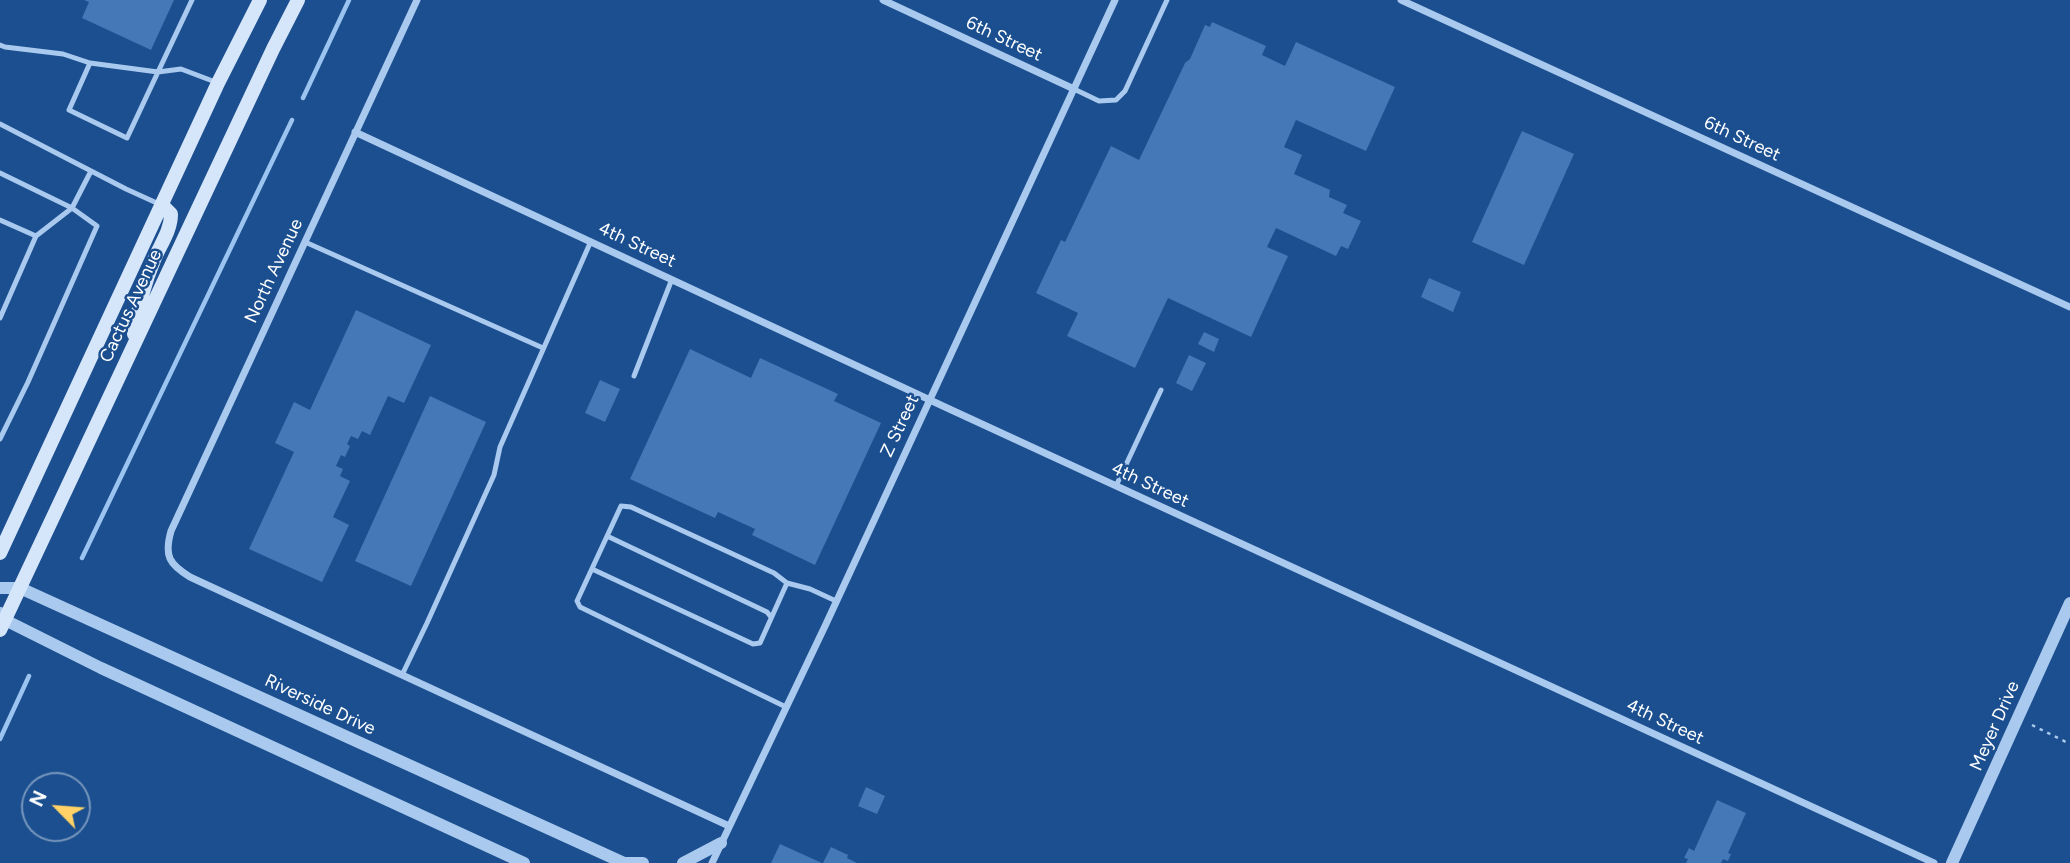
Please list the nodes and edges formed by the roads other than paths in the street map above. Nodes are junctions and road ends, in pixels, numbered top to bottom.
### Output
1 (192, 0) edge
2 (260, 0) edge
3 (298, 0) edge
4 (416, 0) edge
5 (883, 0) edge
6 (1115, 0) edge
7 (1167, 0) edge
8 (1401, 0) edge
9 (0, 45) edge
10 (90, 63) junction
11 (158, 72) junction
12 (218, 83) junction
13 (1074, 89) junction
14 (0, 124) edge
15 (355, 132) junction
16 (91, 171) junction
17 (0, 173) edge
18 (162, 205) junction
19 (72, 208) junction
20 (0, 220) edge
21 (36, 236) junction
22 (305, 242) junction
23 (591, 242) junction
24 (672, 279) junction
25 (2070, 307) edge
26 (0, 318) edge
27 (543, 348) junction
28 (131, 352) junction
29 (634, 376) dead end
30 (1161, 390) dead end
31 (930, 400) junction
32 (0, 439) edge
33 (1116, 486) junction
34 (607, 536) junction
35 (0, 553) edge
36 (592, 569) junction
37 (787, 583) junction
38 (0, 588) edge
39 (20, 588) junction
40 (836, 601) junction
41 (2070, 603) edge
42 (771, 617) junction
43 (2, 621) edge
44 (401, 675) junction
45 (786, 707) junction
46 (729, 826) junction
47 (721, 843) junction
48 (524, 863) edge
49 (624, 863) edge
50 (643, 863) edge
51 (683, 863) edge
52 (712, 863) edge
53 (1934, 863) edge
54 (1952, 863) edge

1 - 11 lane
2 - 12 main road, Cactus Avenue
3 - 28 main road, Cactus Avenue
4 - 15 street, North Avenue
5 - 13 street, 6th Street
6 - 13 street, Z Street
7 - 13 lane
8 - 25 street, 6th Street
9 - 10 lane
10 - 11 lane
10 - 11 lane
11 - 12 lane
12 - 18 main road, Cactus Avenue
13 - 31 street, Z Street
14 - 16 lane
15 - 22 street, North Avenue
15 - 23 street, 4th Street
16 - 18 lane
16 - 19 lane
17 - 19 lane
18 - 28 main road
18 - 35 main road, Cactus Avenue
19 - 21 lane
19 - 32 lane
20 - 21 lane
21 - 26 lane
22 - 27 lane
22 - 44 street, North Avenue
23 - 24 street, 4th Street
23 - 27 lane
24 - 29 lane
24 - 31 street, 4th Street
27 - 44 lane
28 - 39 main road, Cactus Avenue
30 - 33 lane
31 - 33 street, 4th Street
31 - 40 street, Z Street
33 - 53 street, 4th Street
34 - 36 lane
34 - 37 lane
34 - 42 lane
36 - 42 lane
36 - 45 lane
37 - 40 lane
37 - 42 lane
38 - 39 street, Riverside Drive
39 - 43 main road, Cactus Avenue
39 - 49 street, Riverside Drive
40 - 45 street, Z Street
41 - 54 street, Meyer Drive
43 - 48 street
44 - 46 street
45 - 46 street, Z Street
46 - 47 street, Z Street
47 - 51 street
47 - 52 street, Z Street
49 - 50 street

